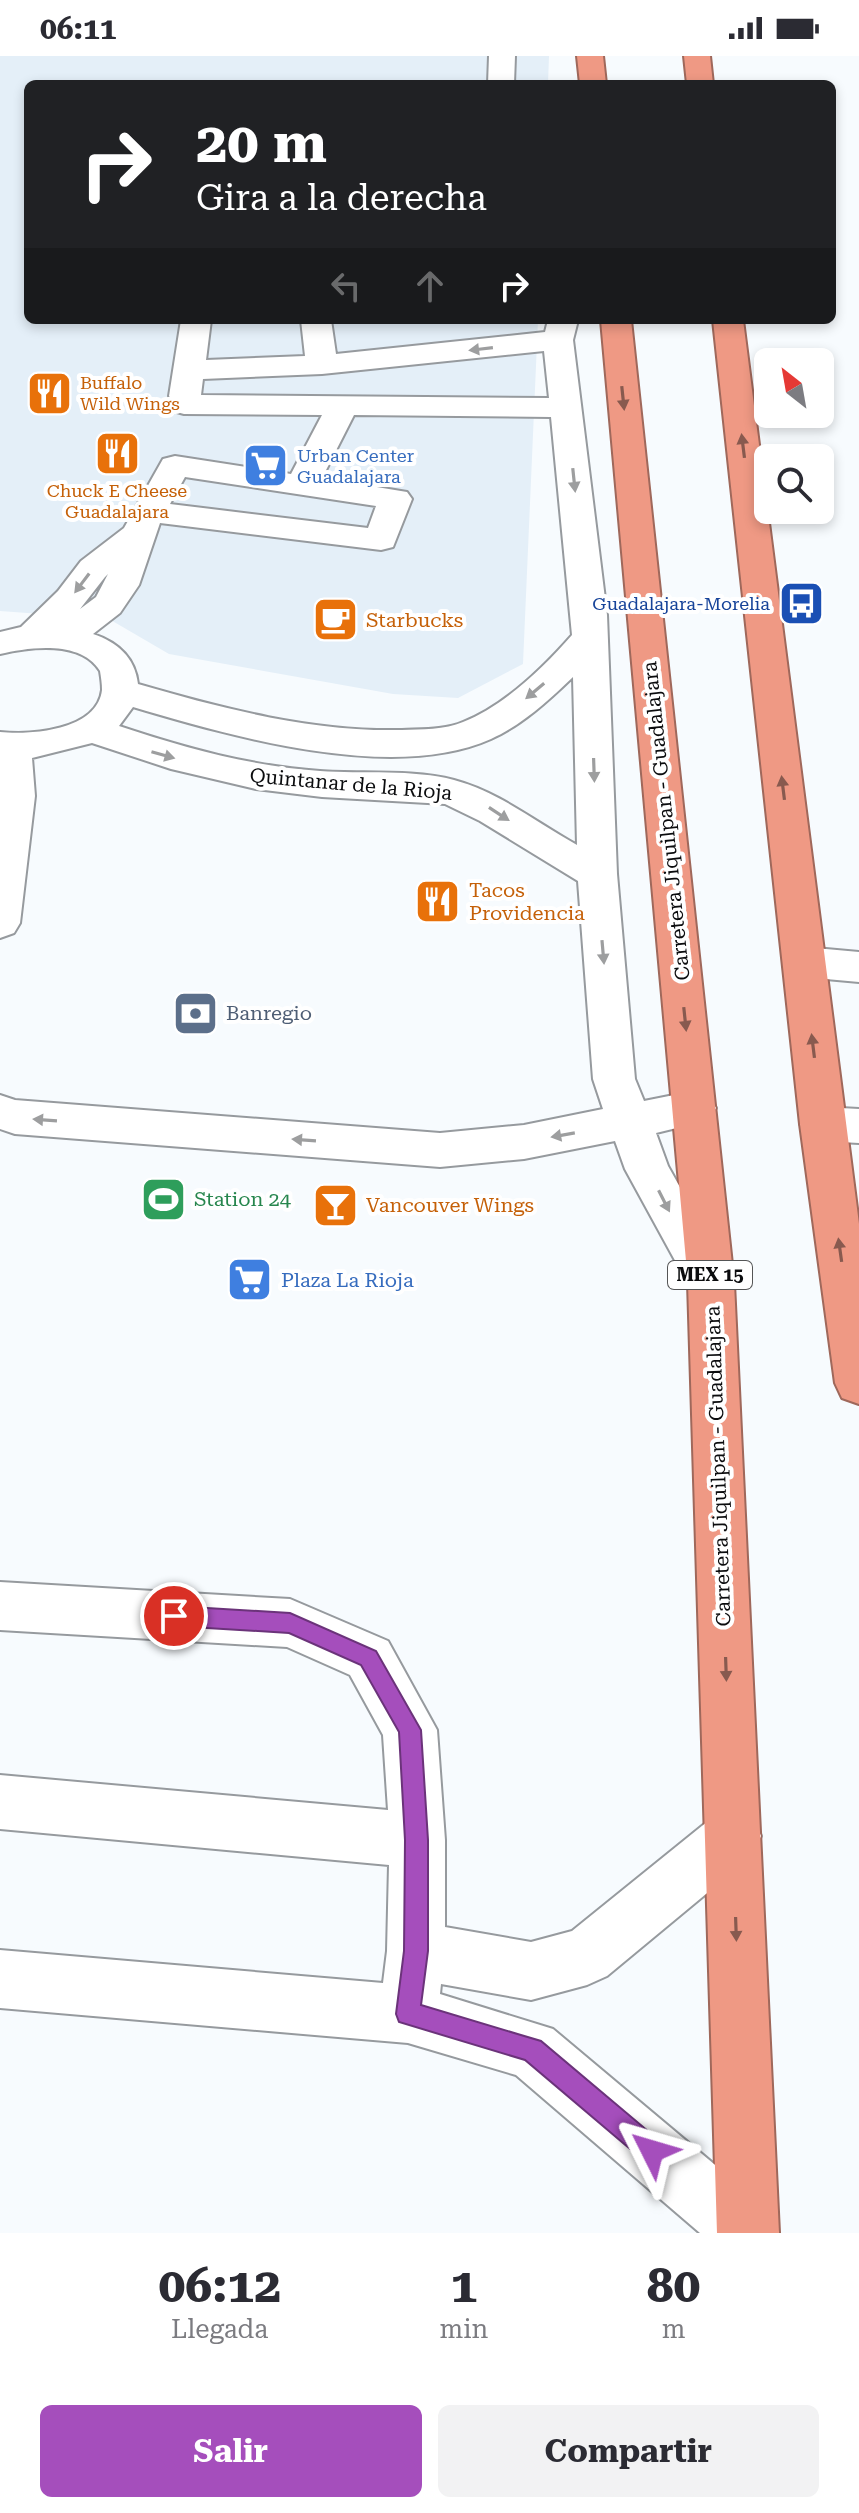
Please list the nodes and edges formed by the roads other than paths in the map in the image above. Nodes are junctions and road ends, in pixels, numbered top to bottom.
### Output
1 (502, 56) edge
2 (590, 56) edge
3 (697, 56) edge
4 (501, 80) edge
5 (593, 80) edge
6 (700, 80) edge
7 (195, 324) edge
8 (317, 324) edge
9 (616, 324) edge
10 (728, 324) edge
11 (561, 330) edge
12 (322, 365) junction
13 (189, 370) junction
14 (184, 404) junction
15 (342, 407) junction
16 (566, 408) junction
17 (175, 466) junction
18 (301, 487) junction
19 (143, 523) junction
20 (590, 636) junction
21 (32, 639) edge
22 (120, 691) junction
23 (257, 728) junction
24 (90, 729) junction
25 (7, 746) edge
26 (233, 773) junction
27 (597, 874) junction
28 (0, 923) edge
29 (804, 962) junction
30 (859, 967) edge
31 (694, 1108) junction
32 (0, 1112) edge
33 (628, 1123) junction
34 (841, 1125) edge
35 (711, 1283) junction
36 (859, 1383) edge
37 (0, 1606) edge
38 (0, 1802) edge
39 (733, 1836) junction
40 (417, 1840) junction
41 (416, 1951) junction
42 (0, 1979) edge
43 (408, 2014) junction
44 (748, 2233) edge

1 - 4 street
2 - 5 highway
3 - 6 highway
7 - 13 street
8 - 12 street
9 -> 31 highway, Carretera Jiquilpan - Guadalajara / MEX 15
29 -> 10 highway
11 -> 12 street
11 - 16 street
12 - 13 street
13 - 14 street
14 - 15 street
14 - 17 street
15 - 16 street
15 - 18 street
16 -> 20 street
17 - 18 street
17 - 19 street
18 - 19 street
19 - 21 street
20 -> 23 street
20 -> 27 street
21 - 22 street
22 - 23 street
22 - 24 street
23 - 26 street
24 - 25 street
24 -> 26 street, Quintanar de la Rioja
25 - 28 street
26 -> 27 street, Quintanar de la Rioja
27 -> 33 street
29 - 30 street
34 -> 29 highway
31 - 33 street
31 - 35 highway, Carretera Jiquilpan - Guadalajara / MEX 15
33 -> 32 street
33 -> 35 street
36 -> 34 highway
35 -> 39 highway, Carretera Jiquilpan - Guadalajara / MEX 15
37 - 40 street
38 - 40 street
39 - 41 street
39 -> 44 highway, Carretera Jiquilpan - Guadalajara / MEX 15
40 - 41 street
41 - 43 street
42 - 43 street
43 - 44 street

